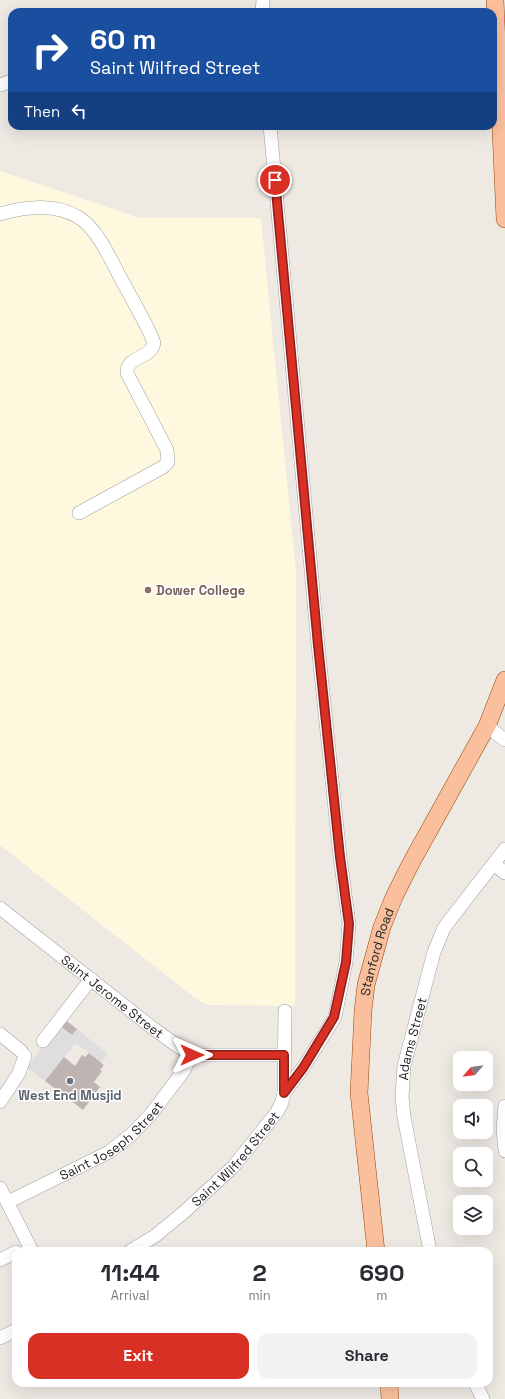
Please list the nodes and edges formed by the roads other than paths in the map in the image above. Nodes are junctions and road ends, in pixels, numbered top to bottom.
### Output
1 (497, 34) edge
2 (498, 51) edge
3 (270, 130) edge
4 (0, 214) edge
5 (505, 219) edge
6 (79, 513) dead end
7 (505, 680) edge
8 (487, 726) junction
9 (505, 740) edge
10 (505, 849) edge
11 (494, 864) junction
12 (505, 873) edge
13 (0, 908) edge
14 (91, 980) junction
15 (285, 1011) dead end
16 (0, 1034) edge
17 (43, 1041) dead end
18 (192, 1055) junction
19 (284, 1055) junction
20 (284, 1093) junction
21 (0, 1102) edge
22 (505, 1106) edge
23 (505, 1151) edge
24 (0, 1188) edge
25 (8, 1202) junction
26 (26, 1247) edge
27 (137, 1247) edge
28 (376, 1247) edge
29 (429, 1247) edge
30 (12, 1254) edge
31 (0, 1260) edge
32 (12, 1332) edge
33 (0, 1338) edge
34 (389, 1387) edge
35 (477, 1387) edge
36 (390, 1399) edge
37 (482, 1399) edge

1 - 2 main road
2 - 5 main road
3 - 20 street
4 - 6 street
7 - 8 main road, Stanford Road
8 - 9 street
8 - 28 main road, Stanford Road
10 - 11 street, Adams Street
11 - 12 street
11 - 29 street, Adams Street
13 - 14 street, Saint Jerome Street
14 - 17 street
14 - 18 street, Saint Jerome Street
15 - 19 street, Saint Wilfred Street
16 - 21 street
18 - 19 street
18 - 25 street, Saint Joseph Street
19 - 20 street, Saint Wilfred Street
20 - 27 street, Saint Wilfred Street
22 - 23 street
24 - 25 street
25 - 26 street
30 - 31 street
32 - 33 street
34 - 36 main road
35 - 37 street

